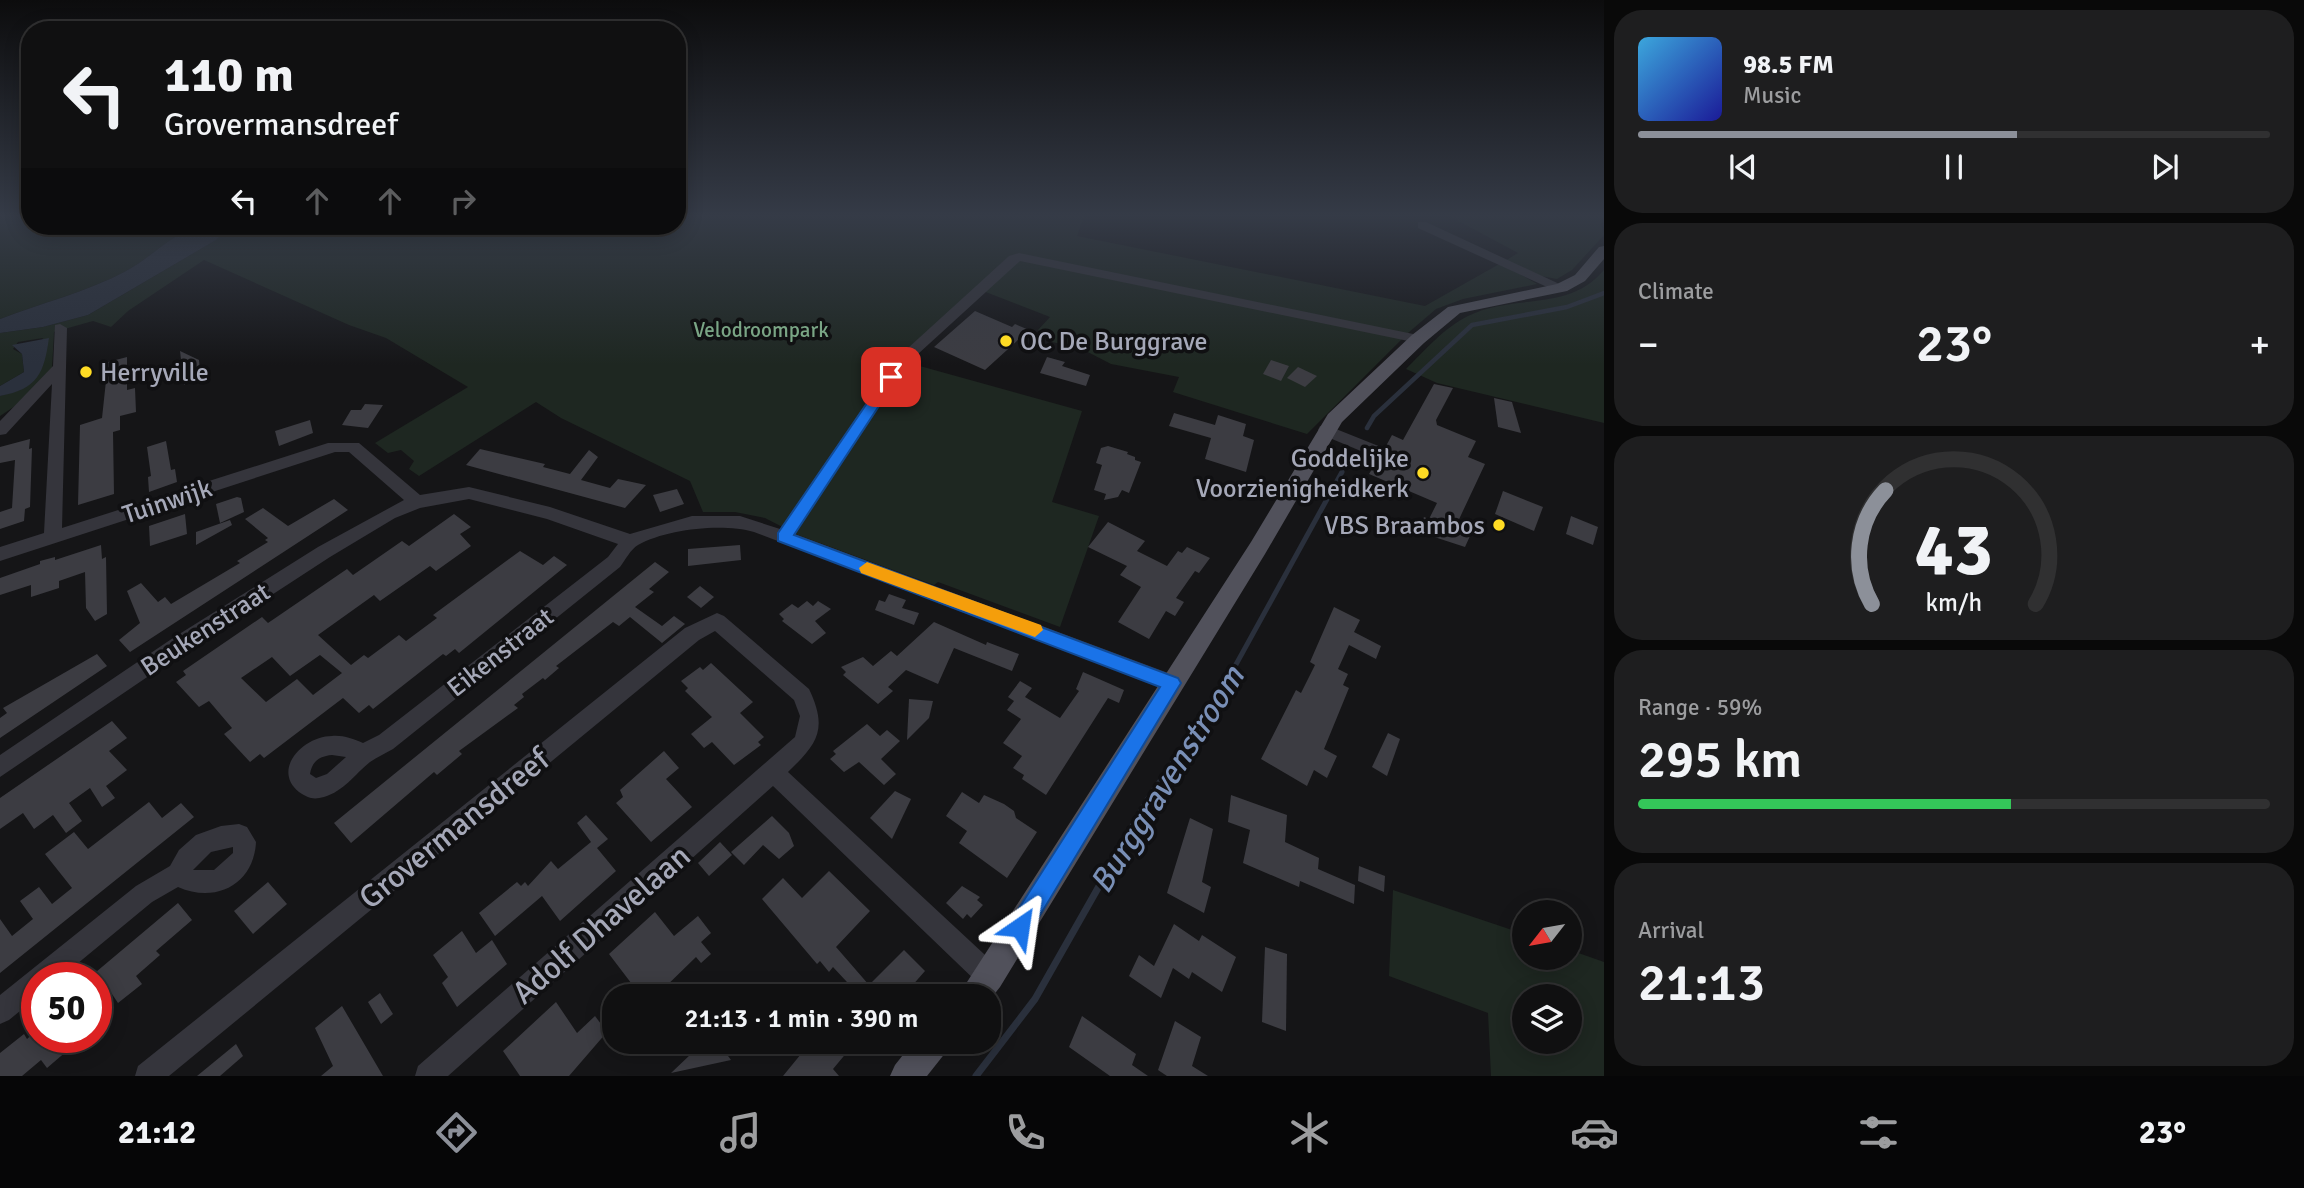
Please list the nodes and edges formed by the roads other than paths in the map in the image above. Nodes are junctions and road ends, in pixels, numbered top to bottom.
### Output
1 (1007, 264) edge
2 (1054, 264) edge
3 (1509, 264) edge
4 (1592, 264) edge
5 (1561, 288) junction
6 (61, 328) dead end
7 (1418, 339) junction
8 (60, 367) junction
9 (0, 429) edge
10 (1326, 430) junction
11 (1380, 453) dead end
12 (417, 502) junction
13 (53, 537) junction
14 (784, 537) junction
15 (630, 541) junction
16 (0, 554) edge
17 (762, 658) joint
18 (1172, 683) junction
19 (363, 755) dead end
20 (0, 767) edge
21 (773, 772) junction
22 (178, 874) dead end
23 (61, 962) edge
24 (979, 984) edge
25 (982, 984) edge
26 (21, 994) edge
27 (0, 1011) edge
28 (924, 1054) edge
29 (148, 1076) edge
30 (428, 1076) edge
31 (906, 1076) edge

1 - 14 street
2 - 7 street
3 - 5 street
4 - 5 main road
5 - 7 main road
6 - 8 street
7 - 10 main road
8 - 9 street
8 - 13 street
10 - 11 street
10 - 18 main road
12 - 13 street, Tuinwijk
12 - 15 street, Beukenstraat
12 - 20 street, Beukenstraat
13 - 16 street, Tuinwijk
14 - 15 street
14 - 18 street
15 - 19 street, Eikenstraat
17 - 21 street, Adolf Dhavelaan
17 - 29 street, Grovermansdreef
18 - 25 main road
21 - 24 street
21 - 30 street, Adolf Dhavelaan
22 - 23 street
26 - 27 street
28 - 31 main road

